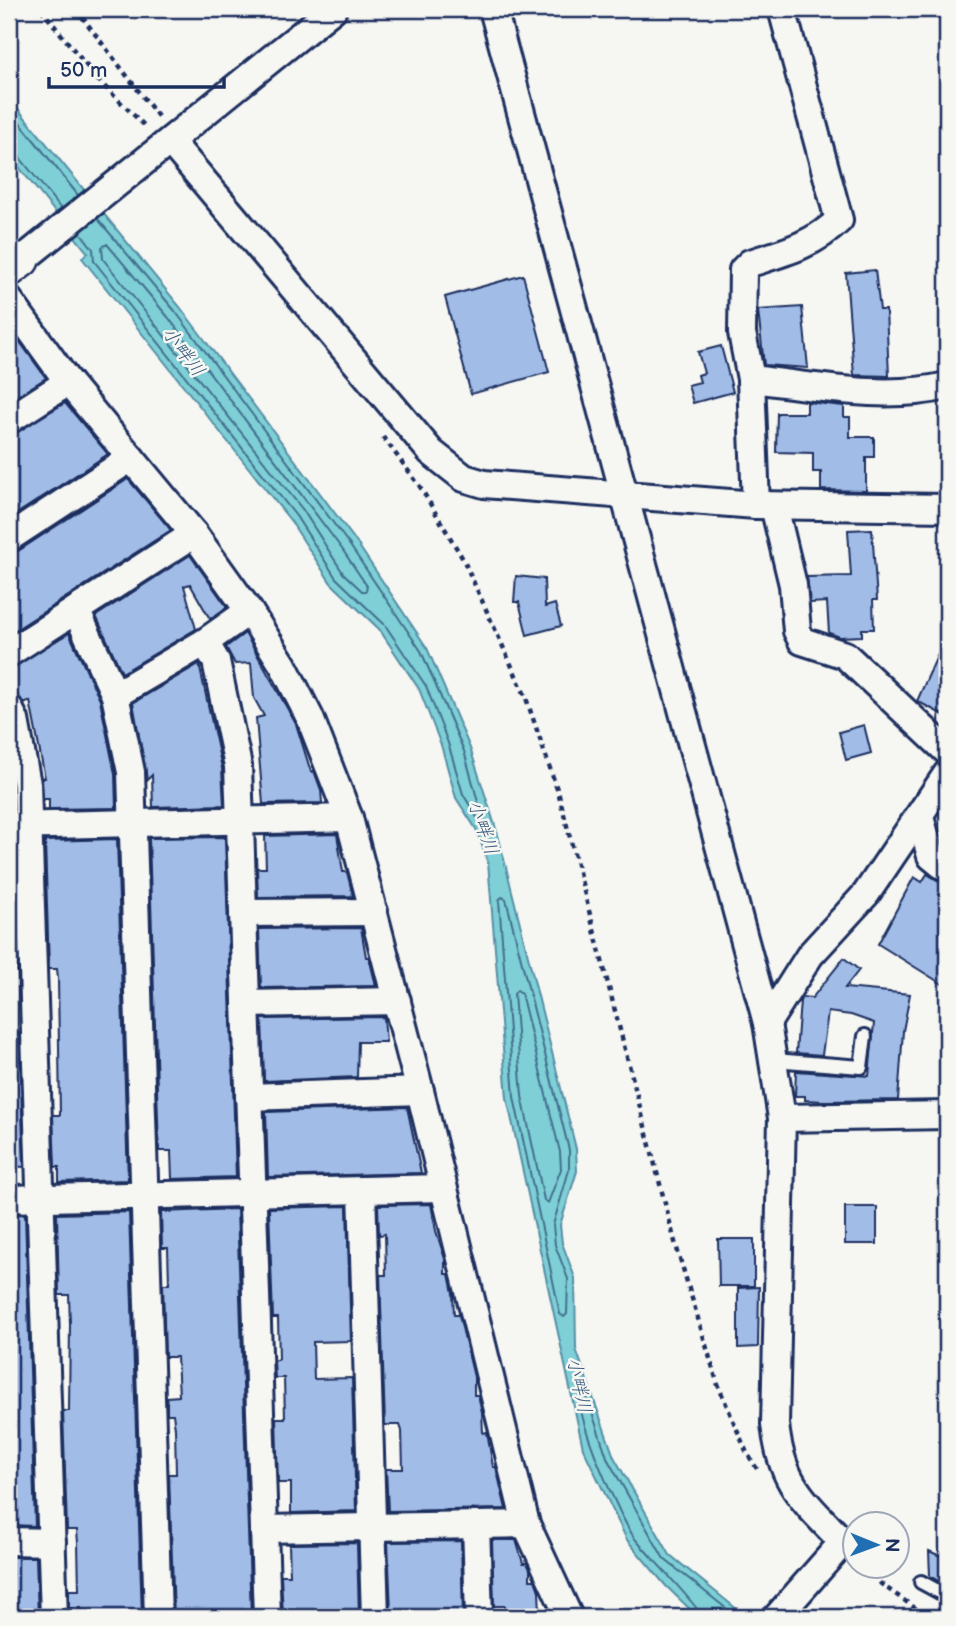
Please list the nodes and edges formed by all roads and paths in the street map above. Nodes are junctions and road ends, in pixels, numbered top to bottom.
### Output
1 (41, 9) edge
2 (76, 9) edge
3 (333, 9) edge
4 (493, 9) edge
5 (782, 9) edge
6 (167, 143) junction
7 (16, 265) edge
8 (9, 300) edge
9 (751, 379) junction
10 (68, 382) junction
11 (947, 386) edge
12 (9, 420) edge
13 (380, 432) dead end
14 (131, 458) junction
15 (623, 496) junction
16 (765, 505) junction
17 (947, 508) edge
18 (194, 534) junction
19 (9, 538) edge
20 (76, 610) junction
21 (250, 611) junction
22 (205, 642) junction
23 (9, 653) edge
24 (115, 695) junction
25 (9, 708) edge
26 (947, 751) edge
27 (946, 780) edge
28 (920, 817) junction
29 (349, 818) junction
30 (239, 821) junction
31 (132, 824) junction
32 (19, 826) edge
33 (947, 865) edge
34 (373, 912) junction
35 (243, 913) junction
36 (397, 1001) junction
37 (246, 1004) junction
38 (767, 1023) junction
39 (865, 1036) dead end
40 (774, 1060) junction
41 (420, 1091) junction
42 (249, 1097) junction
43 (947, 1115) edge
44 (782, 1118) junction
45 (443, 1188) junction
46 (362, 1190) junction
47 (253, 1193) junction
48 (144, 1196) junction
49 (41, 1198) junction
50 (9, 1199) edge
51 (767, 1481) dead end
52 (526, 1524) junction
53 (476, 1525) junction
54 (372, 1527) junction
55 (264, 1529) junction
56 (9, 1541) edge
57 (52, 1542) junction
58 (878, 1580) edge
59 (921, 1582) dead end
60 (947, 1596) edge
61 (54, 1617) edge
62 (158, 1617) edge
63 (267, 1617) edge
64 (374, 1617) edge
65 (479, 1617) edge
66 (569, 1617) edge
67 (777, 1617) edge
68 (928, 1617) edge

1 - 6 path
2 - 6 path
3 - 6 street
4 - 15 street
5 - 9 street
6 - 7 street
6 - 15 street
8 - 10 street
9 - 11 street
9 - 16 street
10 - 12 street
10 - 14 street
13 - 51 path
14 - 18 street
14 - 19 street
15 - 16 street
15 - 38 street
16 - 17 street
16 - 26 street
18 - 20 street
18 - 21 street
20 - 23 street
20 - 24 street
21 - 22 street
21 - 29 street
22 - 24 street
22 - 30 street
24 - 31 street
25 - 32 street
27 - 28 street
28 - 33 street
28 - 38 street
29 - 30 street
29 - 34 street
30 - 31 street
30 - 35 street
31 - 32 street
31 - 48 street
32 - 49 street
34 - 35 street
34 - 36 street
35 - 37 street
36 - 37 street
36 - 41 street
37 - 42 street
38 - 40 street
39 - 40 lane
40 - 44 street
41 - 42 street
41 - 45 street
42 - 47 street
43 - 44 street
44 - 67 street
45 - 46 street
45 - 52 street
46 - 47 street
46 - 54 street
47 - 48 street
47 - 55 street
48 - 49 street
48 - 62 street
49 - 50 street
49 - 57 street
52 - 53 street
52 - 66 street
53 - 54 street
53 - 65 street
54 - 55 street
54 - 64 street
55 - 63 street
56 - 57 street
57 - 61 street
58 - 68 path
59 - 60 lane

